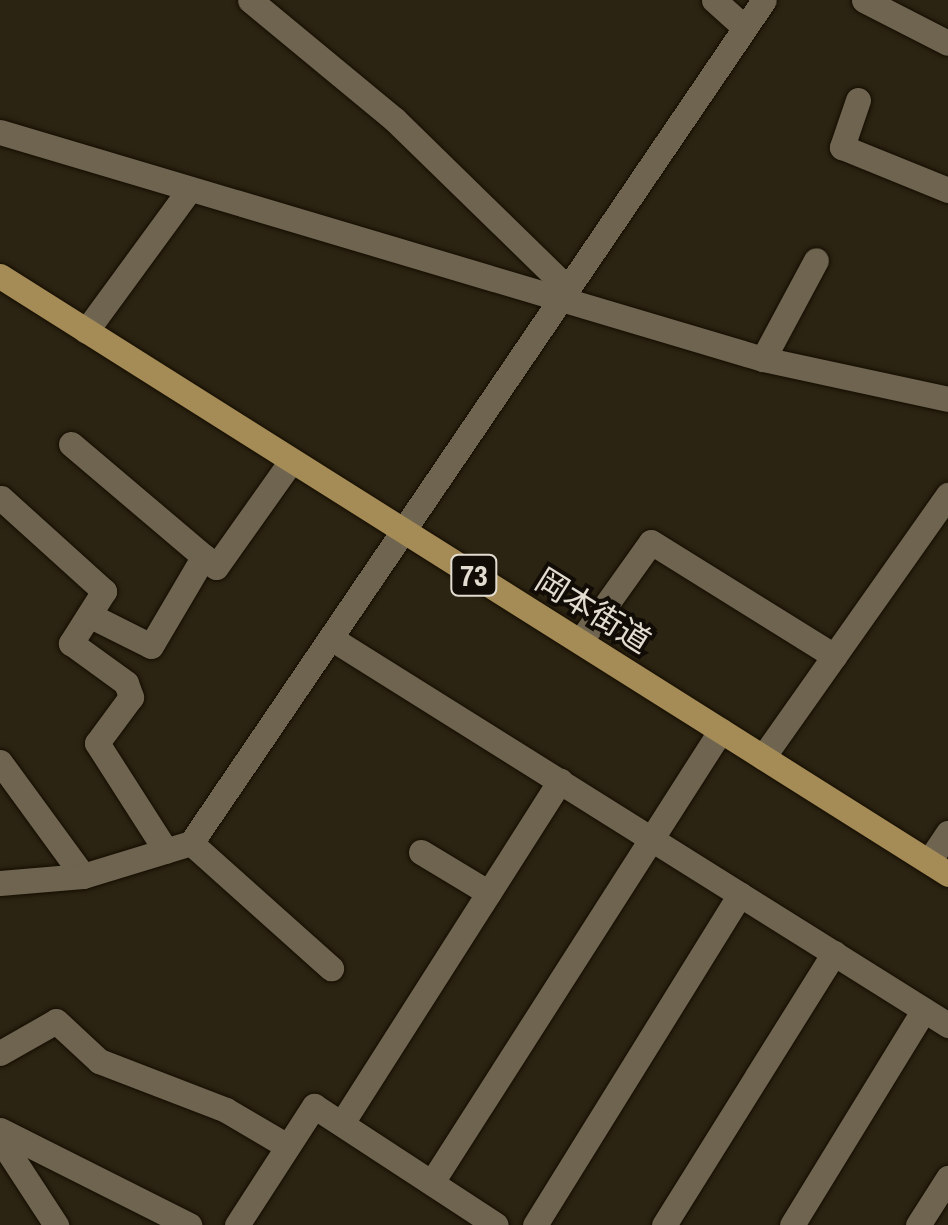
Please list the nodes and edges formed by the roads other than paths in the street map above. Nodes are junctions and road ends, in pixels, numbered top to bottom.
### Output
1 (250, 0) edge
2 (714, 0) edge
3 (764, 0) edge
4 (864, 0) edge
5 (744, 27) junction
6 (948, 43) edge
7 (858, 100) dead end
8 (0, 132) edge
9 (190, 189) junction
10 (948, 190) edge
11 (816, 260) dead end
12 (0, 276) edge
13 (563, 293) junction
14 (86, 331) junction
15 (764, 359) junction
16 (947, 394) edge
17 (71, 444) dead end
18 (291, 461) junction
19 (948, 495) edge
20 (1, 498) edge
21 (408, 534) junction
22 (204, 556) junction
23 (89, 615) junction
24 (334, 640) junction
25 (580, 640) junction
26 (834, 656) junction
27 (721, 730) junction
28 (763, 757) junction
29 (0, 762) edge
30 (560, 782) junction
31 (948, 833) edge
32 (650, 838) junction
33 (179, 847) junction
34 (420, 852) dead end
35 (938, 867) edge
36 (83, 876) junction
37 (0, 883) edge
38 (489, 893) junction
39 (740, 894) junction
40 (834, 953) junction
41 (331, 968) dead end
42 (924, 1010) junction
43 (948, 1025) edge
44 (0, 1053) edge
45 (342, 1124) junction
46 (0, 1130) edge
47 (0, 1139) edge
48 (288, 1146) junction
49 (948, 1178) edge
50 (432, 1182) junction
51 (56, 1225) edge
52 (189, 1225) edge
53 (237, 1225) edge
54 (496, 1225) edge
55 (536, 1225) edge
56 (664, 1225) edge
57 (792, 1225) edge
58 (918, 1225) edge

1 - 13 street
2 - 5 street
3 - 5 street
4 - 6 street
5 - 13 street
7 - 10 street
8 - 9 street
9 - 13 street
9 - 14 street
11 - 15 street
12 - 14 main road, 岡本街道 / 73
13 - 15 street
13 - 21 street
14 - 18 main road, 岡本街道 / 73
15 - 16 street
17 - 22 street
18 - 21 main road, 岡本街道 / 73
18 - 22 street
19 - 26 street
20 - 23 street
21 - 24 street
21 - 25 main road, 岡本街道 / 73
22 - 23 street
23 - 33 street
24 - 30 street
24 - 33 street
25 - 26 street
25 - 27 main road, 岡本街道 / 73
26 - 28 street
27 - 28 main road, 岡本街道 / 73
27 - 32 street
28 - 35 main road, 岡本街道 / 73
29 - 36 street
30 - 32 street
30 - 38 street
31 - 35 street
32 - 39 street
32 - 50 street
33 - 36 street
33 - 41 street
34 - 38 street
36 - 37 street
38 - 45 street
39 - 40 street
39 - 55 street
40 - 42 street
40 - 56 street
42 - 43 street
42 - 57 street
44 - 48 street
45 - 48 street
45 - 50 street
46 - 52 street
47 - 51 street
48 - 53 street
49 - 58 street
50 - 54 street

